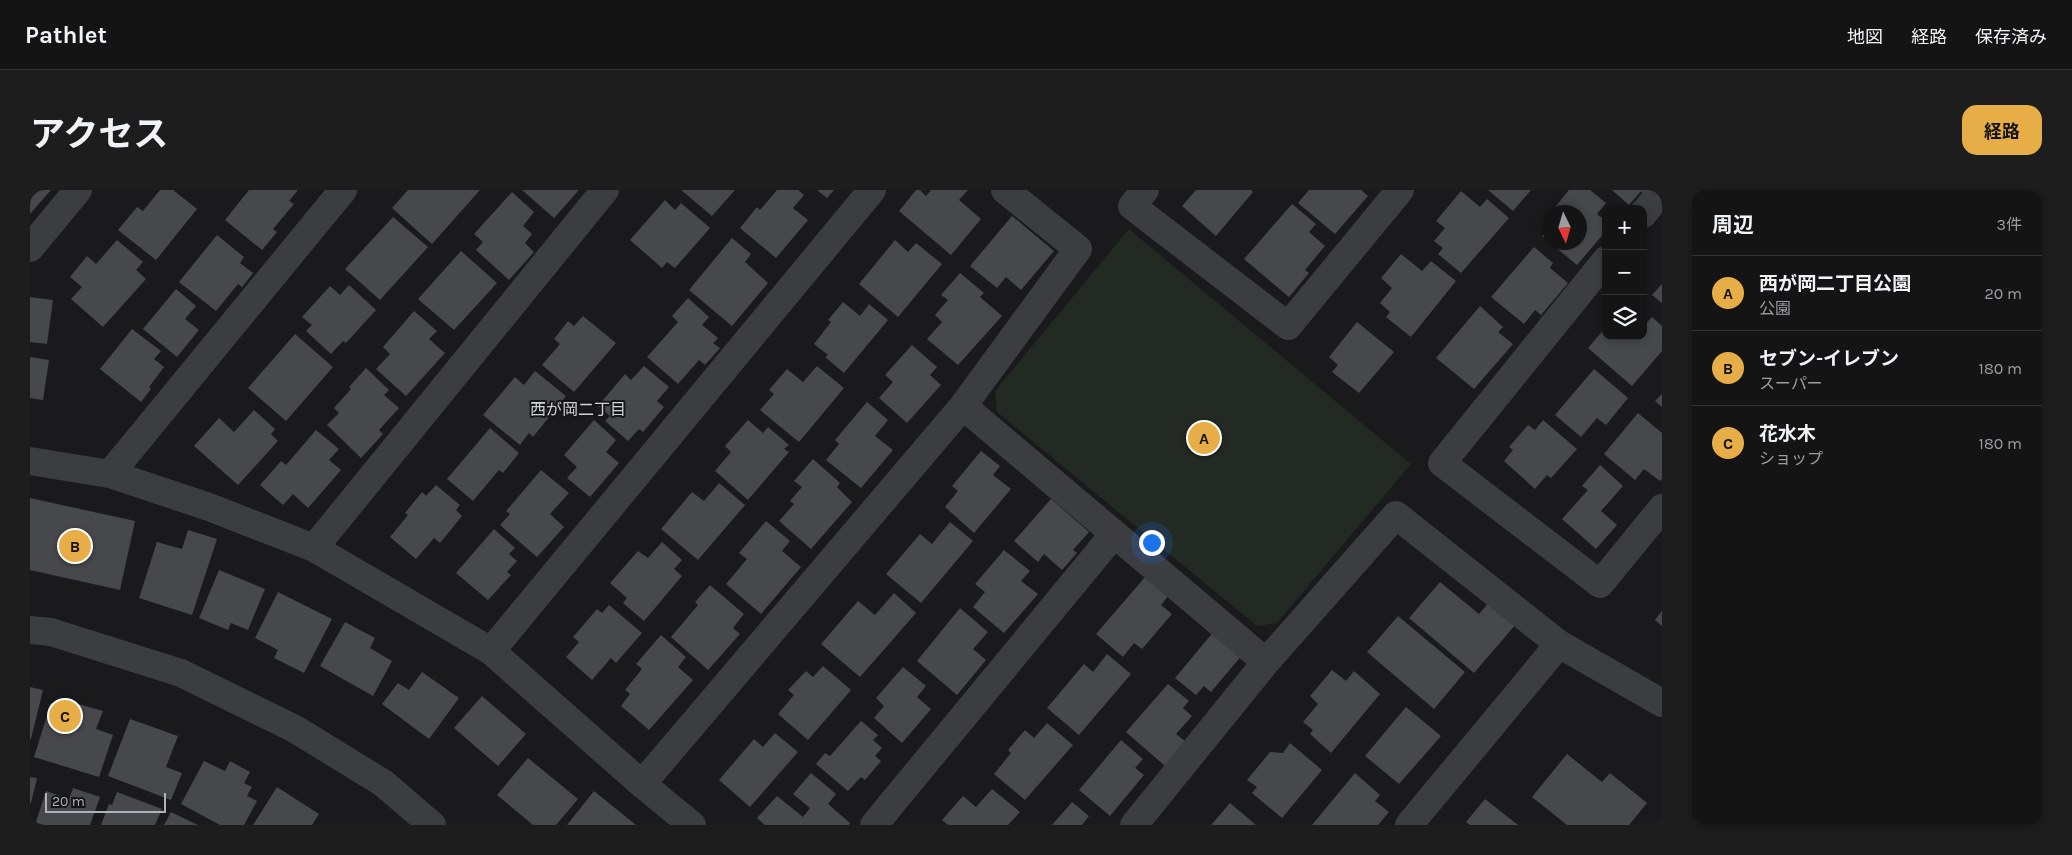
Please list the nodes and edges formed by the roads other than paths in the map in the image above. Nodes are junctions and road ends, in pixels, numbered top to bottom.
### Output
1 (78, 190) edge
2 (343, 190) edge
3 (606, 190) edge
4 (872, 190) edge
5 (1005, 190) edge
6 (1145, 190) edge
7 (1400, 190) edge
8 (1662, 191) edge
9 (1647, 209) edge
10 (30, 248) edge
11 (1602, 265) edge
12 (963, 406) junction
13 (30, 461) edge
14 (110, 474) junction
15 (1662, 508) edge
16 (1114, 534) junction
17 (314, 548) junction
18 (30, 630) edge
19 (1560, 644) junction
20 (491, 651) junction
21 (1266, 662) junction
22 (1662, 703) edge
23 (642, 784) junction
24 (432, 825) edge
25 (692, 825) edge
26 (874, 825) edge
27 (1134, 825) edge
28 (1409, 825) edge

1 - 10 street
2 - 14 street
3 - 17 street
4 - 20 street
5 - 12 street
6 - 7 street
8 - 9 street
11 - 15 street
12 - 16 street
12 - 23 street
13 - 14 street
14 - 17 street
16 - 21 street
16 - 26 street
17 - 20 street
18 - 24 street
19 - 21 street
19 - 22 street
19 - 28 street
20 - 23 street
21 - 27 street
23 - 25 street

